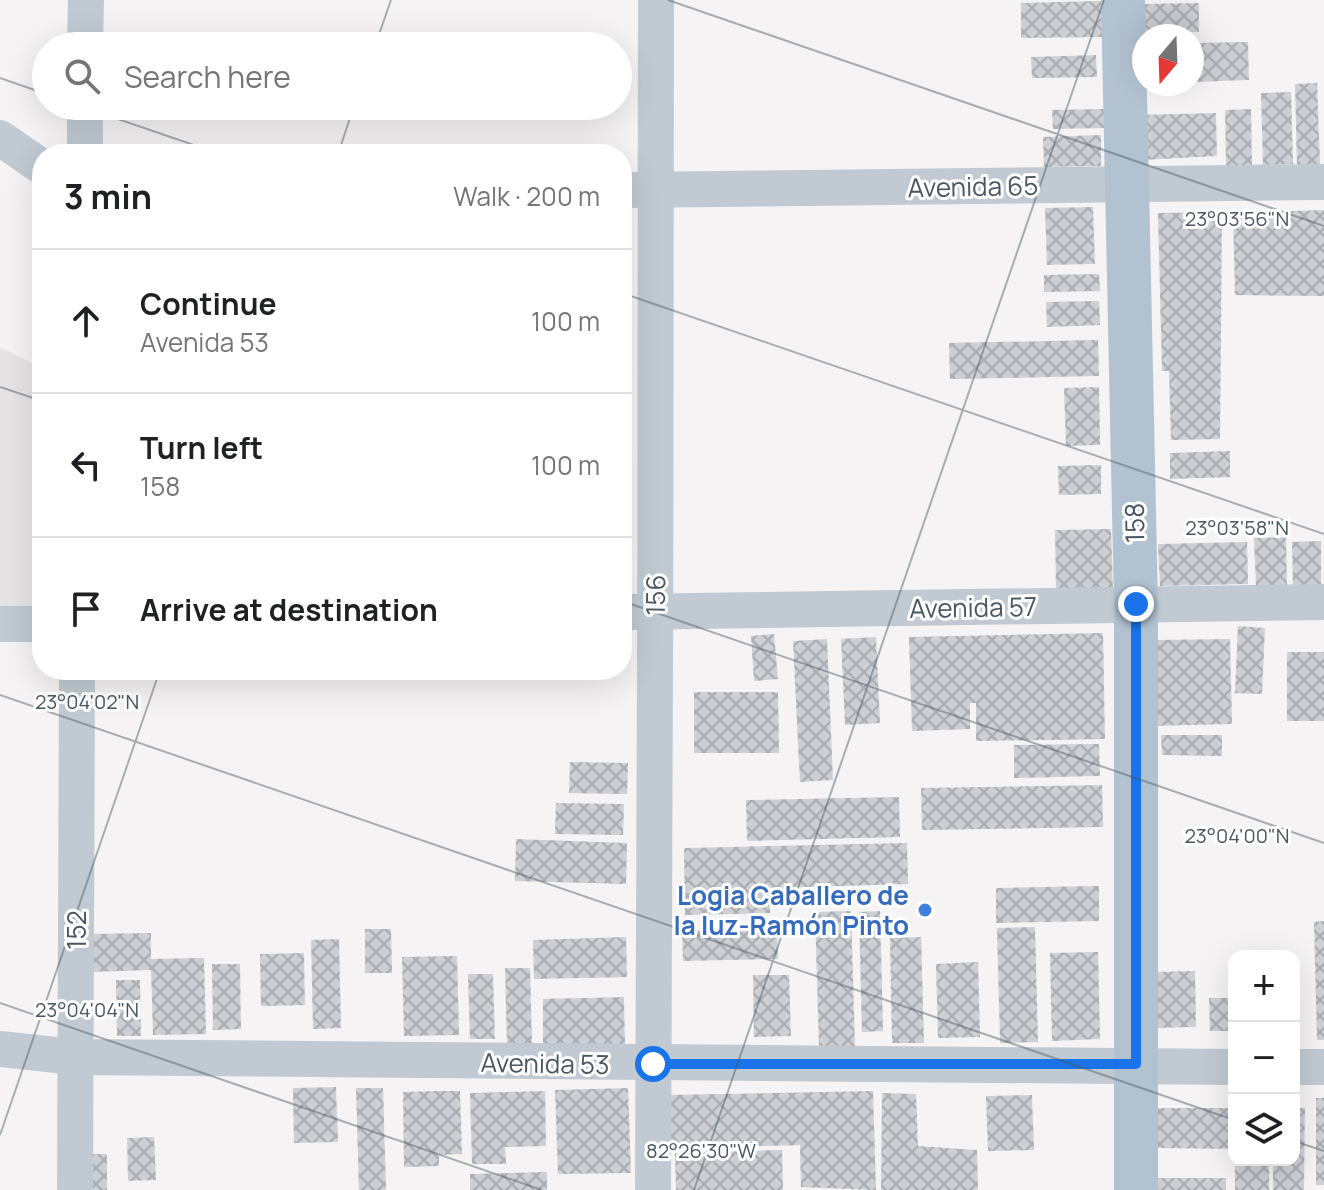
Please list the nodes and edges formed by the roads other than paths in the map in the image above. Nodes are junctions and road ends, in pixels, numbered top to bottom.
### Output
1 (86, 0) edge
2 (656, 0) edge
3 (1123, 0) edge
4 (85, 32) edge
5 (85, 120) edge
6 (0, 138) edge
7 (85, 144) edge
8 (32, 160) edge
9 (1324, 182) edge
10 (1128, 185) junction
11 (639, 190) edge
12 (1324, 602) edge
13 (1136, 604) junction
14 (638, 612) edge
15 (0, 624) edge
16 (32, 624) edge
17 (77, 680) edge
18 (0, 1049) edge
19 (75, 1057) junction
20 (653, 1064) junction
21 (1136, 1064) junction
22 (1228, 1067) edge
23 (1300, 1067) edge
24 (1324, 1067) edge
25 (75, 1190) edge
26 (653, 1190) edge
27 (1136, 1190) edge

1 - 4 street
2 - 11 street, 156
3 - 10 main road, 158
5 - 7 street
6 - 8 street
9 - 10 street, Avenida 65
10 - 11 street, Avenida 65
10 - 13 main road, 158
11 - 14 street, 156
12 - 13 street, Avenida 57
13 - 14 street, Avenida 57
13 - 21 main road, 158
14 - 20 street, 156
15 - 16 street
17 - 19 street, 152
18 - 19 street, Avenida 53
19 - 20 street, Avenida 53
19 - 25 street, 152
20 - 21 street, Avenida 53
20 - 26 street, 156
21 - 22 street, Avenida 53
21 - 27 main road, 158
23 - 24 street

